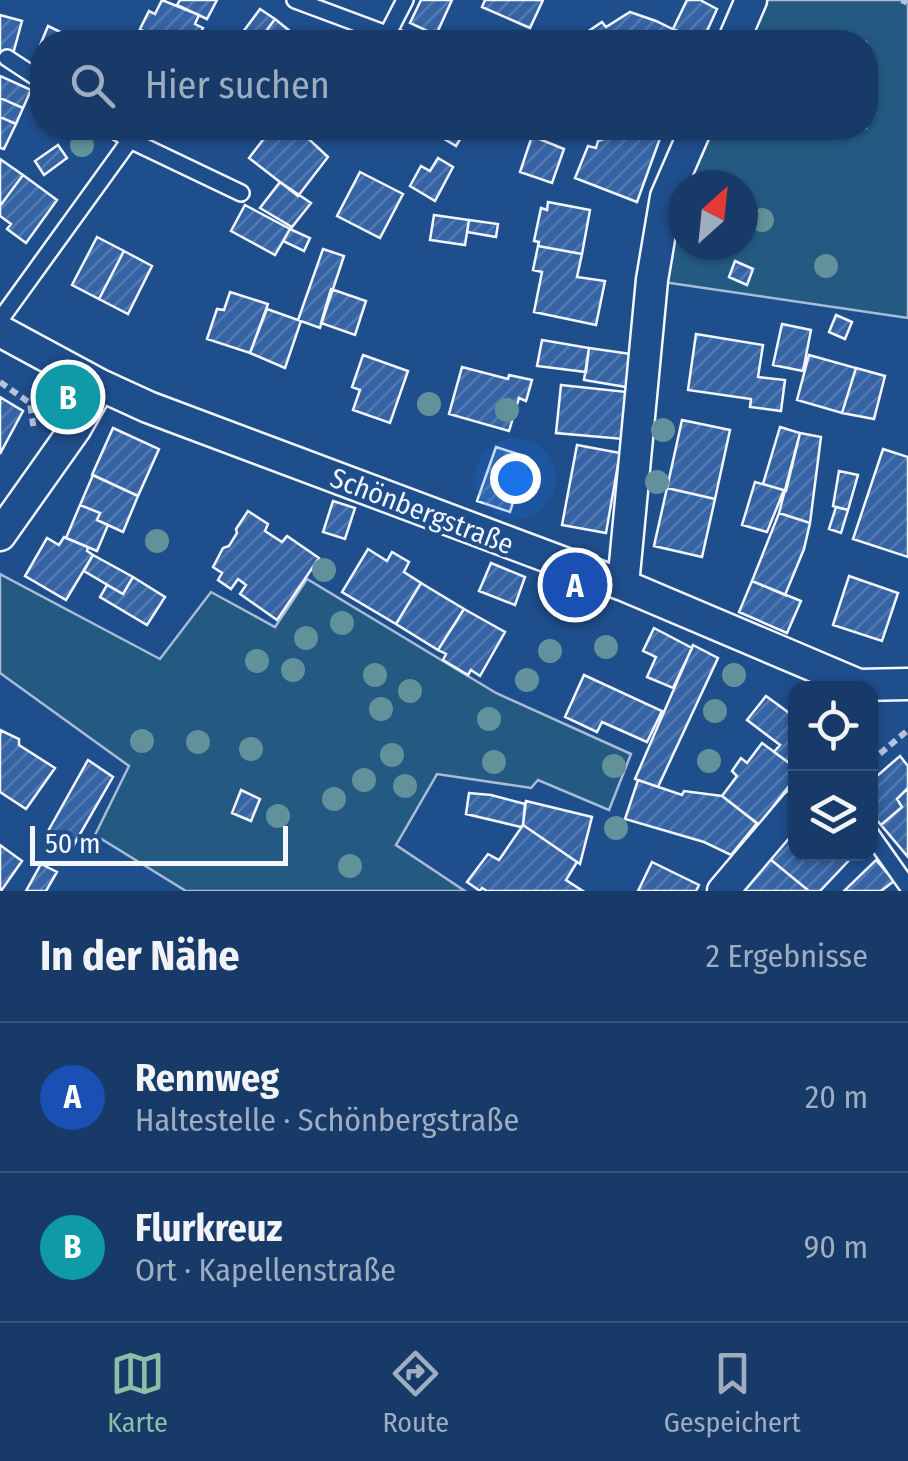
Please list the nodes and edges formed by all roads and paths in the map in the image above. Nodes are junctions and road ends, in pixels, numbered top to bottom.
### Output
1 (295, 0) edge
2 (404, 0) edge
3 (751, 0) edge
4 (374, 30) edge
5 (389, 30) edge
6 (738, 30) edge
7 (7, 58) dead end
8 (30, 74) edge
9 (130, 140) joint
10 (689, 140) edge
11 (241, 193) dead end
12 (0, 320) edge
13 (0, 331) edge
14 (0, 382) edge
15 (100, 386) junction
16 (46, 470) junction
17 (0, 535) edge
18 (623, 585) junction
19 (845, 681) edge
20 (908, 684) edge
21 (878, 686) edge
22 (908, 730) edge
23 (878, 755) edge
24 (788, 814) edge
25 (878, 844) edge
26 (908, 887) edge
27 (723, 891) edge

1 - 4 lane
2 - 5 lane
3 - 6 street
7 - 8 lane
9 - 11 lane
9 - 12 lane
10 - 18 street
13 - 15 street, Schönbergstraße
14 - 16 path
15 - 16 street
15 - 18 street, Schönbergstraße
16 - 17 street
18 - 19 street, Schönbergstraße
20 - 21 street, Schönbergstraße
22 - 23 path
24 - 27 street
25 - 26 lane

